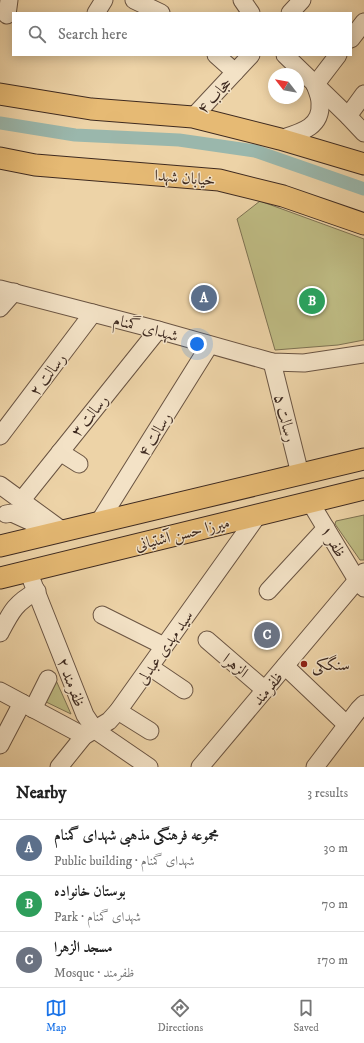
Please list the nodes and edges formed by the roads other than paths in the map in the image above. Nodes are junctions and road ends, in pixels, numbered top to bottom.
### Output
1 (104, 0) edge
2 (134, 0) edge
3 (242, 0) edge
4 (302, 0) edge
5 (97, 12) edge
6 (127, 12) edge
7 (159, 12) edge
8 (250, 12) edge
9 (291, 12) edge
10 (364, 22) edge
11 (352, 38) edge
12 (217, 56) edge
13 (250, 56) edge
14 (286, 56) edge
15 (337, 56) edge
16 (235, 72) junction
17 (315, 85) junction
18 (0, 94) edge
19 (364, 94) edge
20 (348, 116) junction
21 (193, 118) junction
22 (364, 133) edge
23 (280, 139) junction
24 (0, 158) edge
25 (364, 164) edge
26 (364, 224) edge
27 (7, 290) edge
28 (0, 308) edge
29 (94, 313) junction
30 (158, 330) junction
31 (209, 346) junction
32 (364, 354) edge
33 (272, 362) junction
34 (0, 436) edge
35 (60, 452) junction
36 (364, 459) edge
37 (78, 464) dead end
38 (300, 474) junction
39 (0, 485) edge
40 (364, 489) edge
41 (21, 500) junction
42 (310, 502) junction
43 (6, 514) dead end
44 (258, 515) junction
45 (98, 522) junction
46 (326, 528) junction
47 (63, 531) junction
48 (0, 546) edge
49 (28, 571) junction
50 (0, 578) edge
51 (362, 580) edge
52 (36, 591) junction
53 (268, 591) dead end
54 (102, 615) dead end
55 (0, 633) edge
56 (207, 640) dead end
57 (164, 646) junction
58 (285, 666) junction
59 (150, 667) junction
60 (48, 679) dead end
61 (184, 690) dead end
62 (265, 690) junction
63 (0, 691) edge
64 (364, 704) edge
65 (27, 706) junction
66 (118, 711) junction
67 (347, 725) junction
68 (150, 732) dead end
69 (90, 733) junction
70 (0, 745) edge
71 (59, 767) edge
72 (149, 767) edge
73 (200, 767) edge
74 (315, 767) edge

1 - 5 street
2 - 6 street
2 - 7 street
3 - 8 street
4 - 9 street
10 - 11 street
12 - 16 street
13 - 16 street, حجاب ۴
14 - 17 street
15 - 17 street
16 - 21 street, حجاب ۴
17 - 20 street
17 - 23 street
18 - 21 main road
19 - 20 street
20 - 22 street
21 - 23 main road
23 - 25 main road
24 - 26 main road, خیابان شهدا
27 - 28 street
27 - 29 street, شهدای گمنام
29 - 30 street, شهدای گمنام
29 - 34 street, رسالت ۲
30 - 31 street, شهدای گمنام
30 - 35 street, رسالت ۳
31 - 33 street, شهدای گمنام
31 - 45 street, رسالت ۴
32 - 33 street, شهدای گمنام
33 - 38 street, رسالت ۵
35 - 37 street
35 - 41 street, رسالت ۳
36 - 38 main road, میرزا حسن آشتیانی
38 - 45 main road, میرزا حسن آشتیانی
39 - 41 street
40 - 42 main road, میرزا حسن آشتیانی
41 - 47 street
42 - 44 main road, میرزا حسن آشتیانی
42 - 46 street, ظفر ۱
43 - 47 street
44 - 49 main road, میرزا حسن آشتیانی
44 - 57 street, سید مهدی عبدلی
45 - 47 main road, میرزا حسن آشتیانی
46 - 51 street, ظفر ۱
46 - 53 street
47 - 48 main road, میرزا حسن آشتیانی
49 - 50 main road, میرزا حسن آشتیانی
49 - 52 street, ظفرمند ۲
51 - 58 street, ظفرمند
52 - 55 street
52 - 69 street, ظفرمند ۲
54 - 57 street
56 - 62 street, الزهرا
57 - 59 street, سید مهدی عبدلی
58 - 62 street, ظفرمند
58 - 67 street
59 - 61 street
59 - 66 street, سید مهدی عبدلی
60 - 65 street
62 - 73 street, ظفرمند
63 - 65 street
64 - 67 street
65 - 69 street
65 - 70 street
66 - 68 street
66 - 69 street, سید مهدی عبدلی
67 - 74 street
69 - 71 street, سید مهدی عبدلی
69 - 72 street, ظفرمند ۲

